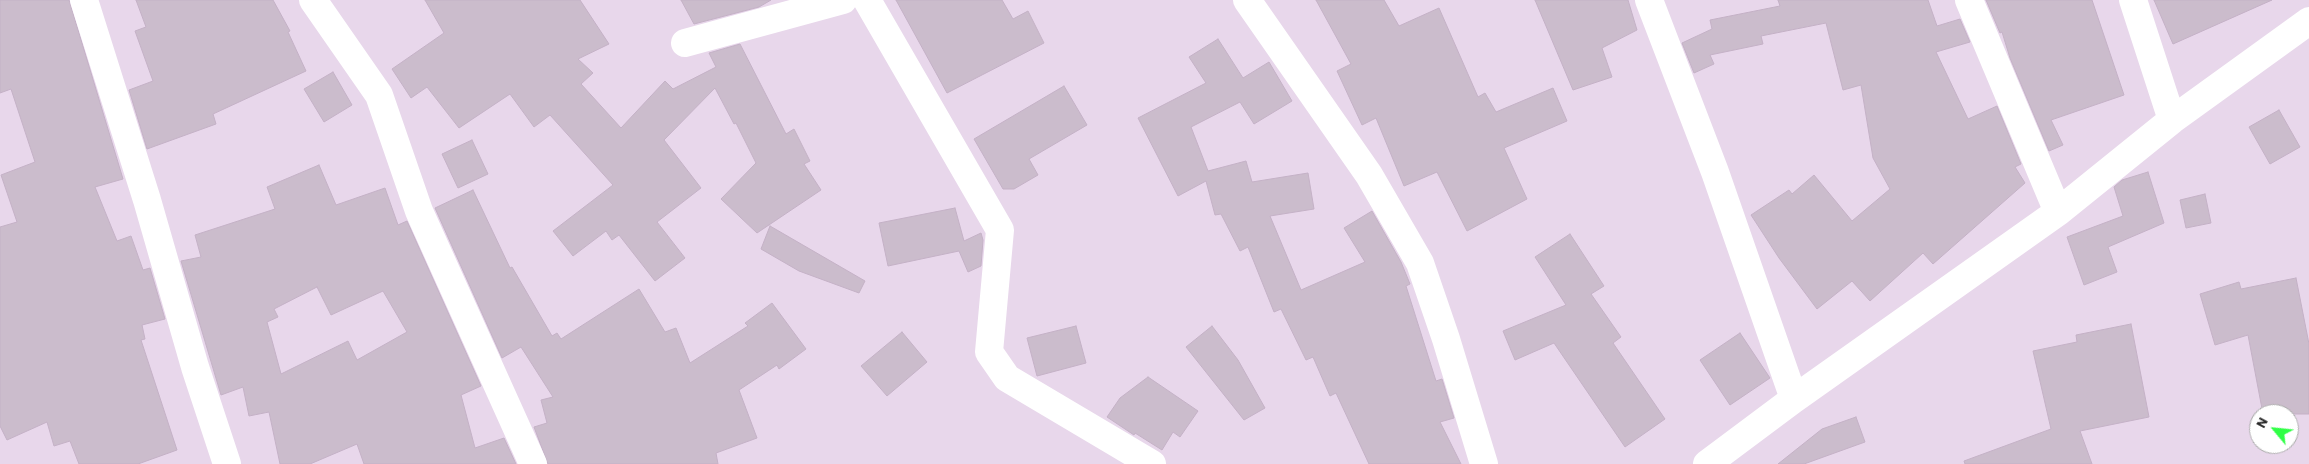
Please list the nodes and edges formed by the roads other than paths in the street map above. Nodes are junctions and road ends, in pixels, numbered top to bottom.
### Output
1 (84, 0) edge
2 (313, 0) edge
3 (843, 0) edge
4 (867, 0) edge
5 (1247, 0) edge
6 (1649, 0) edge
7 (1969, 0) edge
8 (2133, 0) edge
9 (2309, 21) edge
10 (685, 44) dead end
11 (2172, 120) junction
12 (2058, 212) junction
13 (1794, 399) junction
14 (227, 464) edge
15 (533, 464) edge
16 (1152, 464) edge
17 (1484, 464) edge
18 (1707, 464) edge

1 - 14 street
2 - 15 street
3 - 10 street
4 - 16 street
5 - 17 street
6 - 13 street
7 - 12 street
8 - 11 street
9 - 11 street
11 - 12 street
12 - 13 street
13 - 18 street

